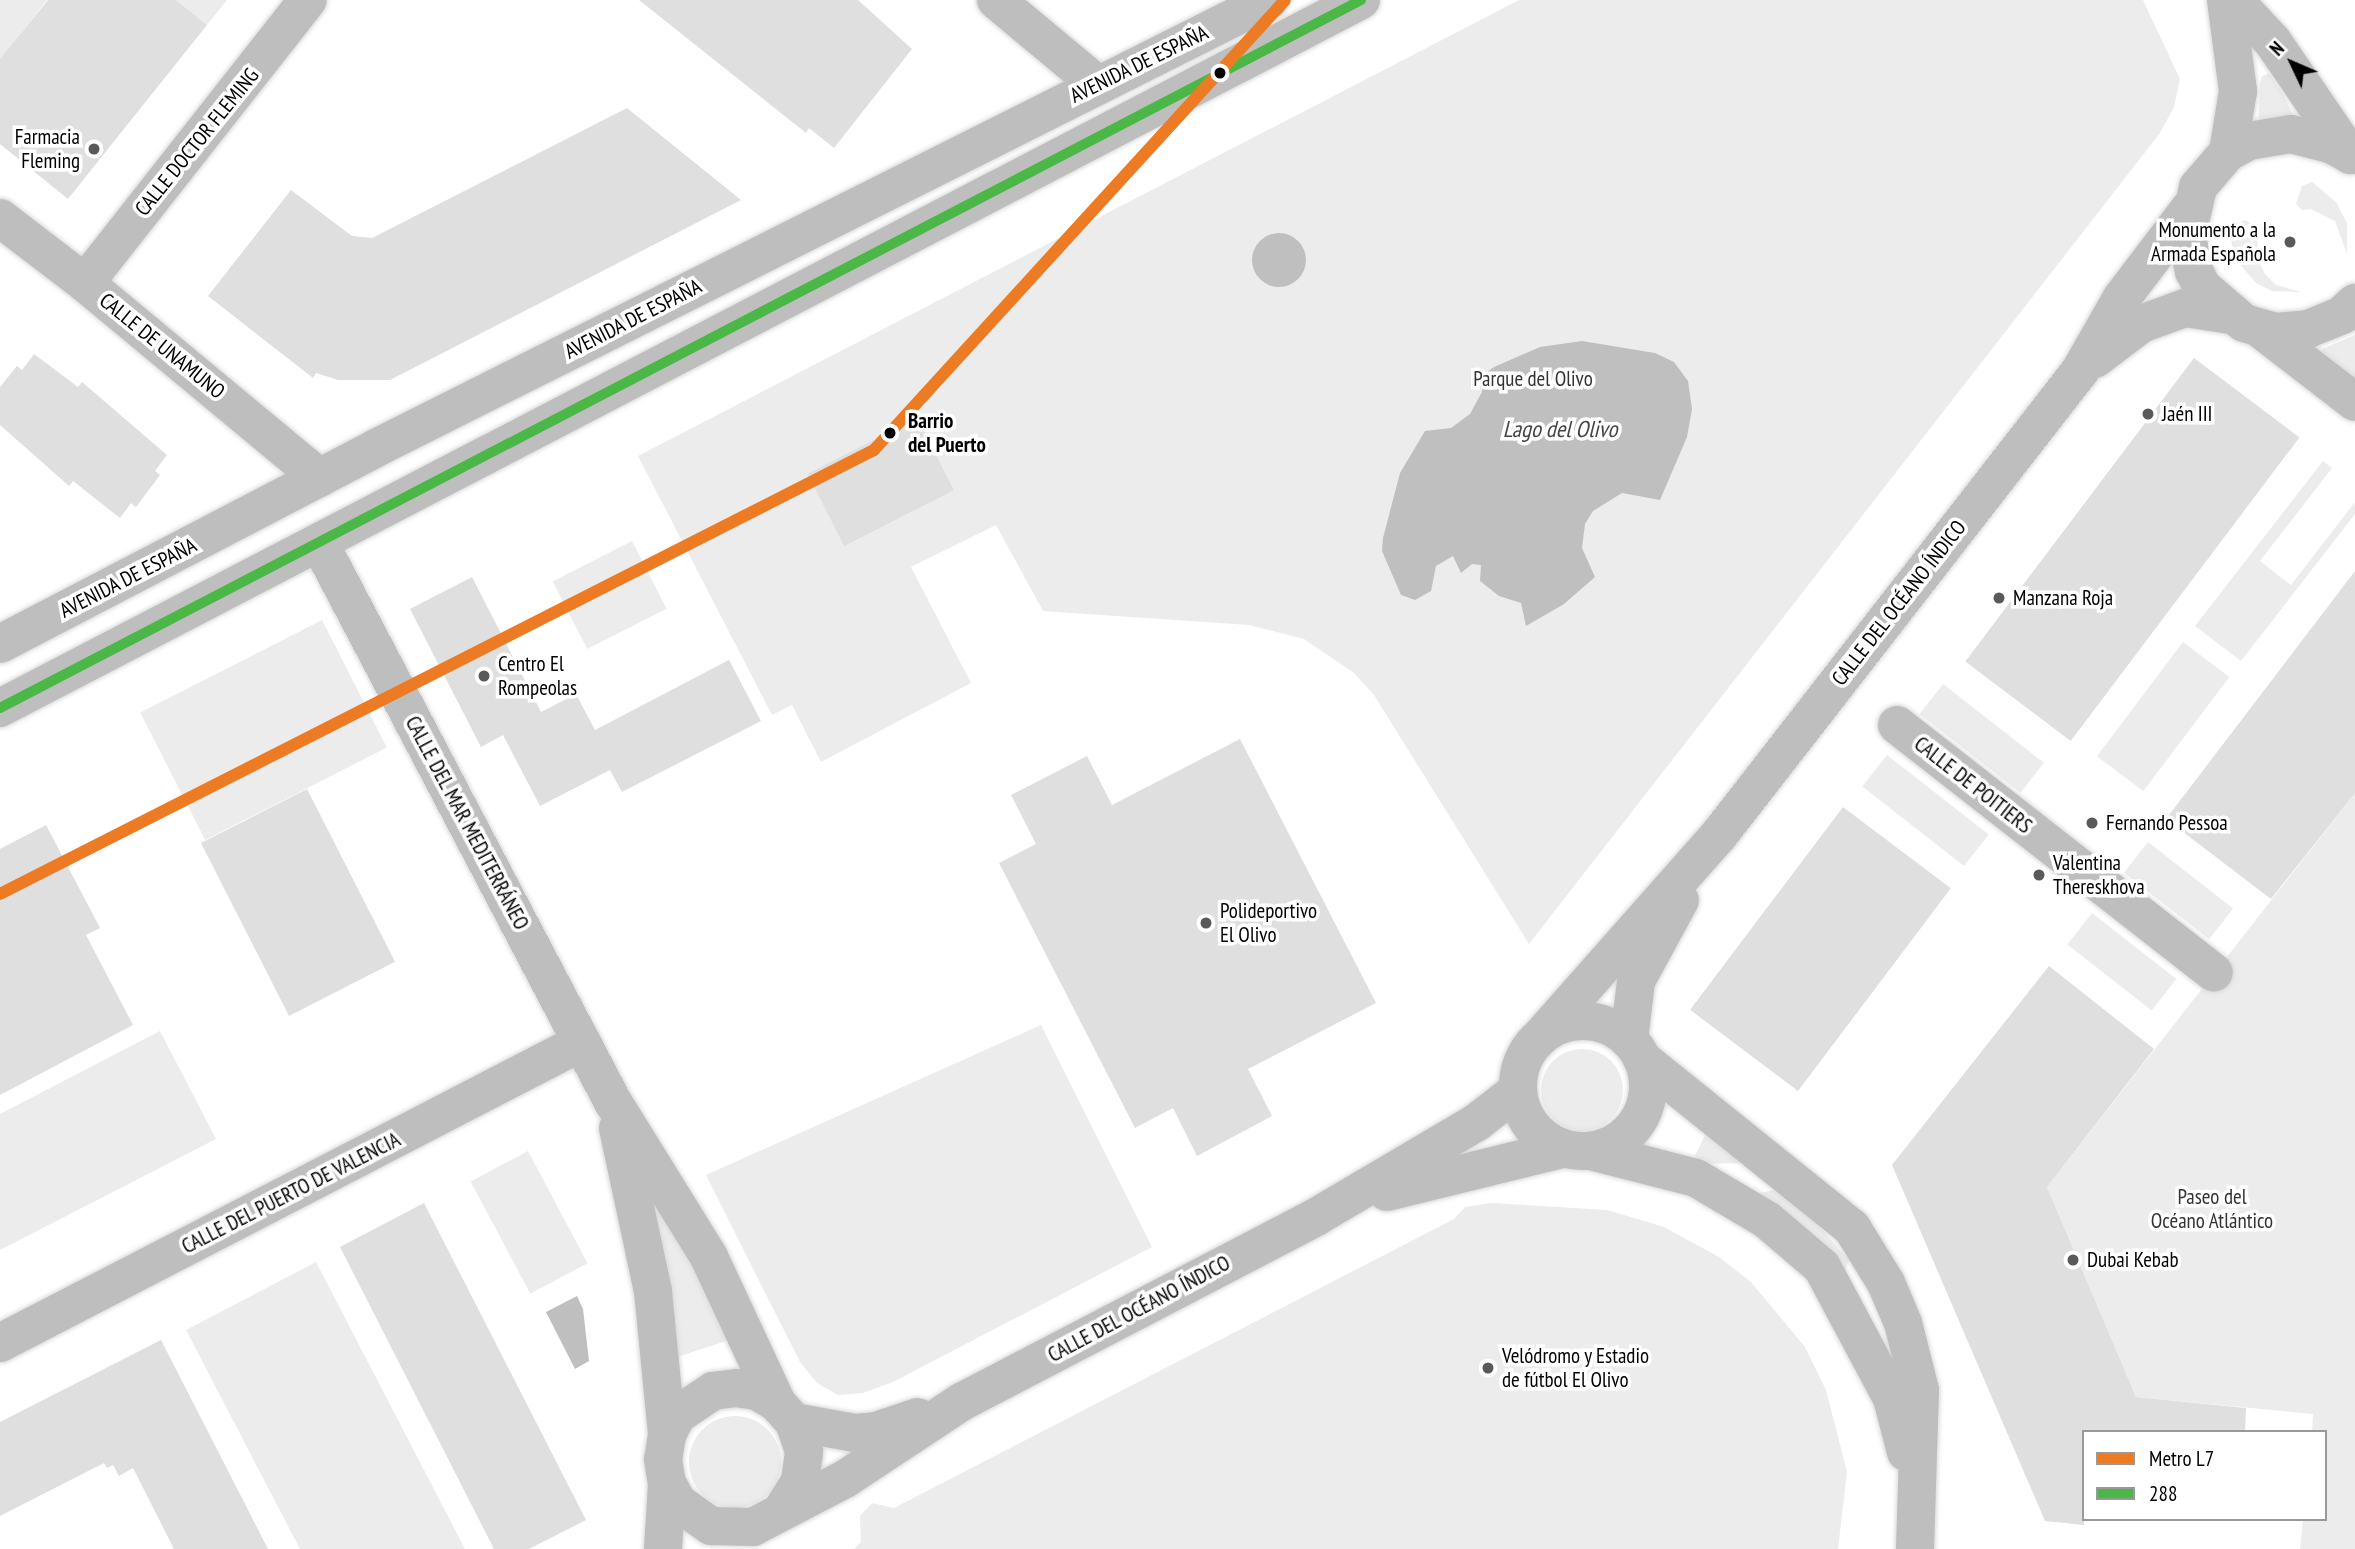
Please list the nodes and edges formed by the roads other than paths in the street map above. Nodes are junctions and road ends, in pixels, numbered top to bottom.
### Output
1 (308, 0) edge
2 (996, 0) edge
3 (1269, 0) edge
4 (1361, 0) edge
5 (2226, 0) edge
6 (2234, 0) edge
7 (1098, 85) junction
8 (2228, 152) junction
9 (2353, 159) edge
10 (2190, 208) junction
11 (0, 218) edge
12 (85, 283) junction
13 (2355, 303) edge
14 (2245, 322) junction
15 (2080, 371) junction
16 (2355, 402) edge
17 (320, 478) junction
18 (320, 544) junction
19 (0, 644) edge
20 (0, 708) edge
21 (1897, 725) dead end
22 (1719, 835) junction
23 (2214, 973) dead end
24 (1542, 1035) junction
25 (582, 1042) junction
26 (1636, 1050) junction
27 (1517, 1091) junction
28 (613, 1102) junction
29 (1577, 1150) junction
30 (1696, 1178) junction
31 (1797, 1179) junction
32 (1316, 1217) junction
33 (0, 1343) edge
34 (963, 1401) junction
35 (785, 1412) junction
36 (667, 1435) junction
37 (667, 1483) junction
38 (1919, 1501) junction
39 (779, 1513) junction
40 (663, 1549) edge
41 (752, 1549) edge
42 (1914, 1549) edge

1 - 12 street, CALLE DOCTOR FLEMING
2 - 7 street
3 - 7 street, AVENIDA DE ESPAÑA
4 - 18 street, AVENIDA DE ESPAÑA
5 - 8 street
6 - 9 street
7 - 17 street, AVENIDA DE ESPAÑA
8 - 9 street
8 - 10 street, CALLE DEL OCÉANO ÍNDICO
10 - 14 street
10 - 15 street, CALLE DEL OCÉANO ÍNDICO
11 - 12 street, CALLE DE UNAMUNO
12 - 17 street, CALLE DE UNAMUNO
13 - 14 street, CALLE DEL OCÉANO ÍNDICO
14 - 15 street, CALLE DEL OCÉANO ÍNDICO
14 - 16 street
15 - 22 street, CALLE DEL OCÉANO ÍNDICO
17 - 19 street, AVENIDA DE ESPAÑA
18 - 20 street, AVENIDA DE ESPAÑA
18 - 25 street, CALLE DEL MAR MEDITERRÁNEO
21 - 23 street, CALLE DE POITIERS
22 - 24 street, CALLE DEL OCÉANO ÍNDICO
22 - 26 street, CALLE DEL OCÉANO ÍNDICO
24 - 26 street
24 - 27 street
25 - 28 street, CALLE DEL MAR MEDITERRÁNEO
25 - 33 street, CALLE DEL PUERTO DE VALENCIA
26 - 29 street
26 - 31 street
27 - 29 street
27 - 32 street, CALLE DEL OCÉANO ÍNDICO
28 - 35 street, CALLE DEL MAR MEDITERRÁNEO
28 - 36 street, CALLE DEL MAR MEDITERRÁNEO
29 - 30 street
29 - 32 street, CALLE DEL OCÉANO ÍNDICO
30 - 31 street
30 - 38 street
31 - 38 street
32 - 34 street, CALLE DEL OCÉANO ÍNDICO
34 - 35 street, CALLE DEL OCÉANO ÍNDICO
34 - 39 street, CALLE DEL OCÉANO ÍNDICO
35 - 36 street
35 - 39 street
36 - 37 street
37 - 39 street
37 - 40 street
38 - 42 street
39 - 41 street

